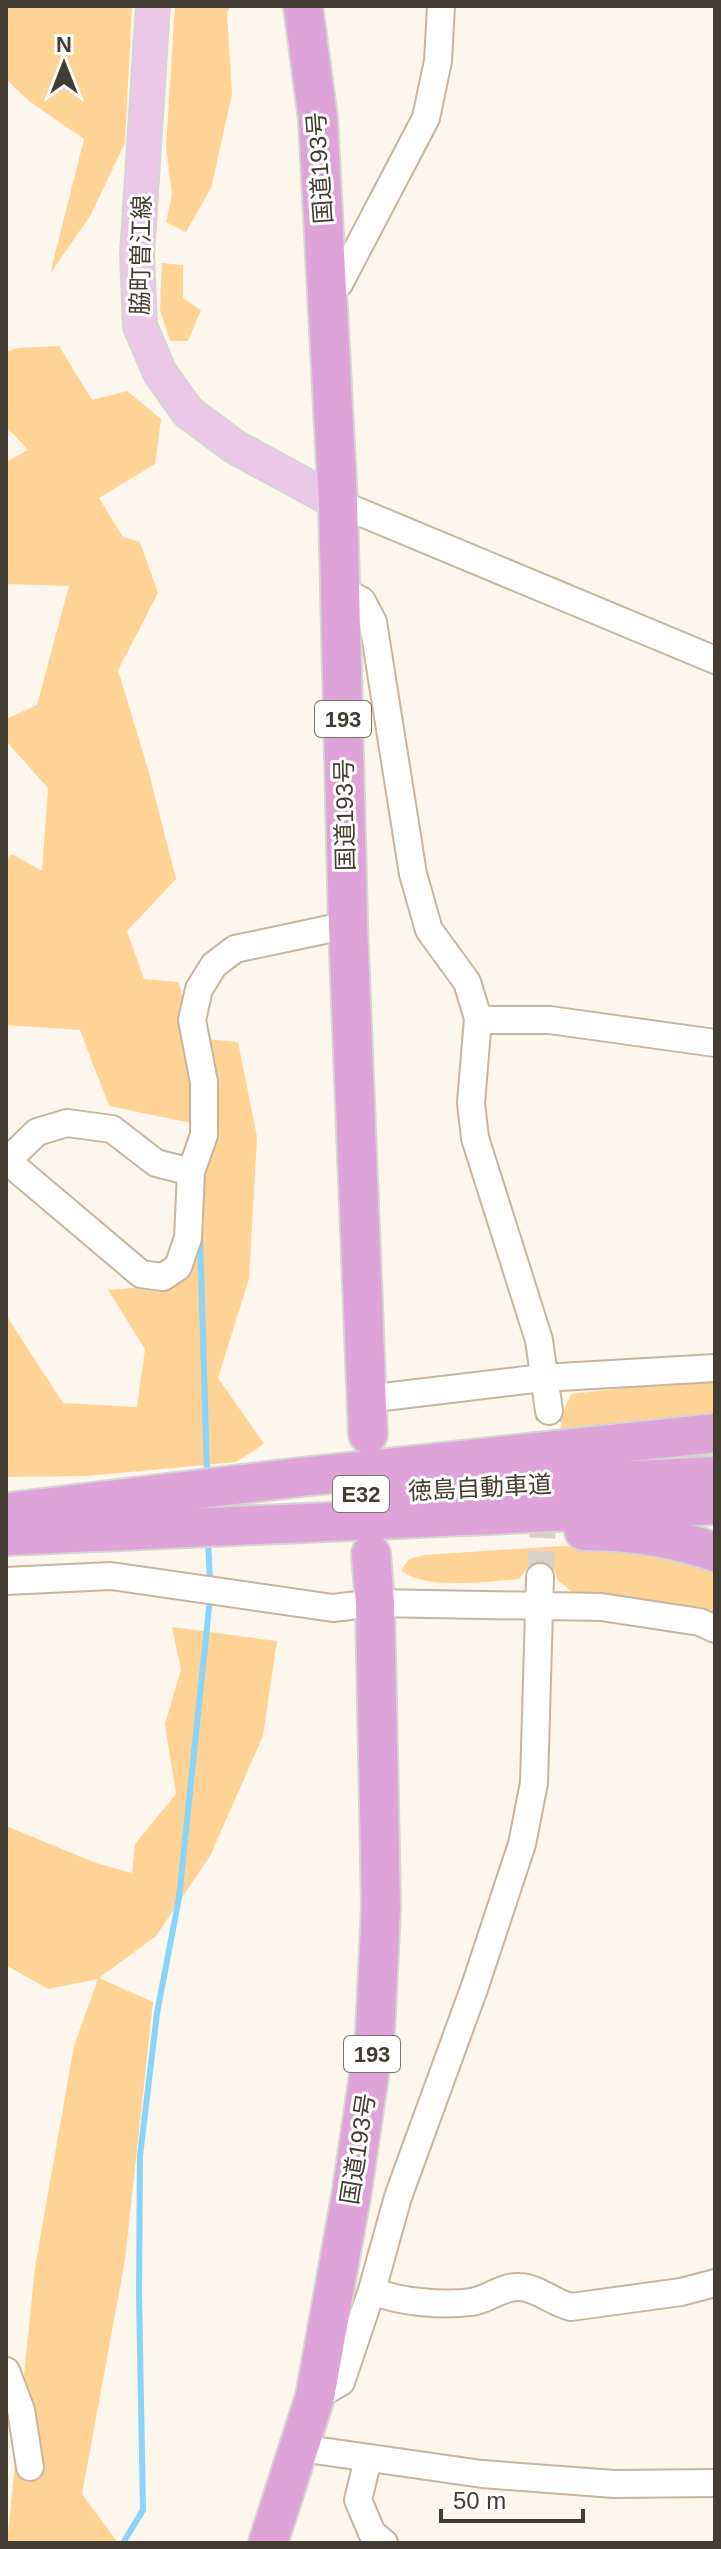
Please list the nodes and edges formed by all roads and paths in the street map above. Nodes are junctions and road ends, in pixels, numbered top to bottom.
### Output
1 (153, 6) edge
2 (303, 6) edge
3 (441, 6) edge
4 (327, 289) junction
5 (338, 503) junction
6 (340, 589) junction
7 (715, 660) edge
8 (348, 925) junction
9 (478, 1018) junction
10 (715, 1043) edge
11 (6, 1161) edge
12 (191, 1172) junction
13 (715, 1368) edge
14 (542, 1378) junction
15 (549, 1411) tunnel mouth
16 (367, 1416) joint
17 (715, 1433) edge
18 (715, 1476) edge
19 (715, 1505) edge
20 (7, 1520) edge
21 (230, 1527) junction
22 (715, 1552) edge
23 (371, 1554) dead end
24 (540, 1577) tunnel mouth
25 (6, 1581) edge
26 (375, 1603) junction
27 (540, 1605) junction
28 (715, 1629) edge
29 (715, 2283) edge
30 (372, 2290) junction
31 (6, 2371) edge
32 (315, 2397) junction
33 (300, 2448) junction
34 (368, 2459) junction
35 (30, 2467) dead end
36 (715, 2483) edge
37 (268, 2543) edge
38 (384, 2543) edge

1 - 5 main road, 脇町曽江線
2 - 4 highway, 国道193号 / 193
3 - 4 street
4 - 5 highway, 国道193号 / 193
5 - 6 highway, 国道193号 / 193
5 - 7 street
6 - 8 highway, 国道193号 / 193
6 - 9 street
8 - 12 street
8 - 16 highway, 国道193号 / 193
9 - 10 street
9 - 14 street
11 - 12 street
11 - 12 street
13 - 14 street
14 - 15 street
14 - 16 street
17 - 20 highway
18 - 20 highway, 徳島自動車道 / E32
19 - 21 highway, 徳島自動車道 / E32
20 - 21 highway, 徳島自動車道 / E32
21 - 22 highway
23 - 26 highway, 国道193号 / 193
24 - 27 street
25 - 26 street
26 - 27 street
26 - 32 highway, 国道193号 / 193
27 - 28 street
27 - 30 street
29 - 30 street
30 - 32 street
31 - 35 street
32 - 33 highway, 国道193号 / 193
33 - 34 street
33 - 37 highway, 国道193号 / 193
34 - 36 street
34 - 38 street

